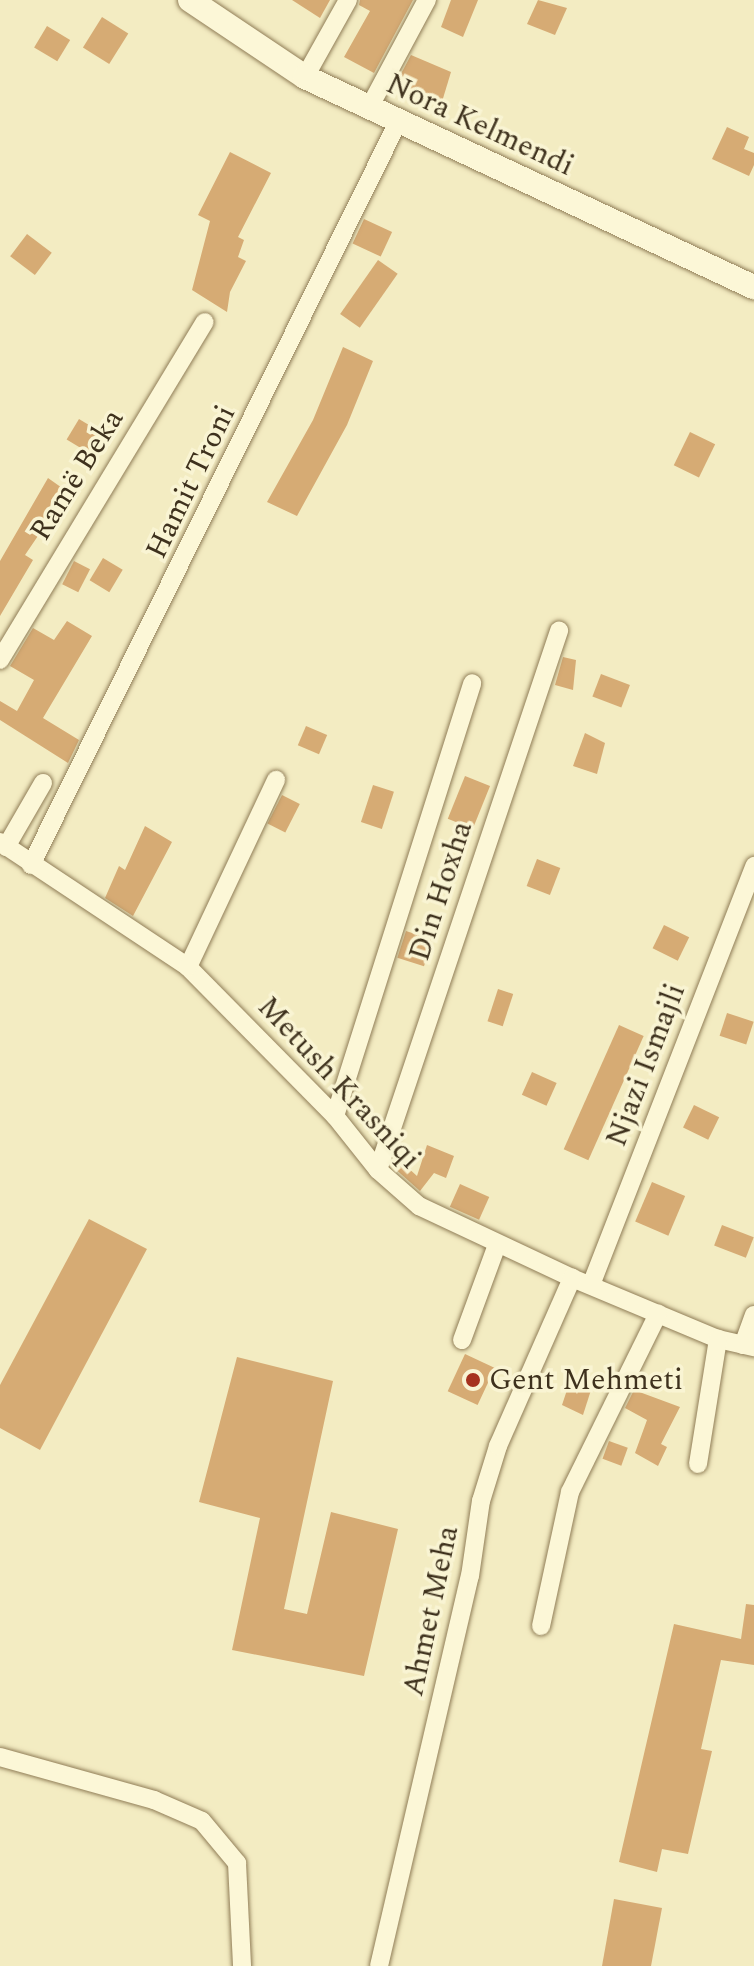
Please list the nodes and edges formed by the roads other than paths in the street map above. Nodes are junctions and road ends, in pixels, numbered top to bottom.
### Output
1 (190, 0) edge
2 (348, 0) edge
3 (427, 0) edge
4 (305, 77) junction
5 (369, 108) junction
6 (398, 122) junction
7 (754, 287) edge
8 (205, 322) dead end
9 (559, 631) dead end
10 (0, 660) edge
11 (472, 683) dead end
12 (276, 780) dead end
13 (43, 783) dead end
14 (3, 845) edge
15 (31, 865) junction
16 (754, 866) edge
17 (188, 967) junction
18 (335, 1116) junction
19 (378, 1170) junction
20 (497, 1245) junction
21 (572, 1278) junction
22 (591, 1285) junction
23 (658, 1314) junction
24 (754, 1315) edge
25 (718, 1339) junction
26 (462, 1340) dead end
27 (749, 1346) edge
28 (698, 1464) dead end
29 (541, 1626) dead end
30 (0, 1757) edge
31 (242, 1966) edge
32 (379, 1966) edge

1 - 4 street, Nora Kelmendi
2 - 4 street
3 - 5 street
4 - 5 street, Nora Kelmendi
5 - 6 street, Nora Kelmendi
6 - 7 street, Nora Kelmendi
6 - 15 street, Hamit Troni
8 - 10 street, Ramë Beka
9 - 19 street, Din Hoxha
11 - 18 street
12 - 17 street
13 - 14 street, Metush Krasniqi
14 - 15 street, Metush Krasniqi
15 - 17 street, Metush Krasniqi
16 - 22 street, Njazi Ismajli
17 - 18 street, Metush Krasniqi
18 - 19 street, Metush Krasniqi
19 - 20 street, Metush Krasniqi
20 - 21 street, Metush Krasniqi
20 - 26 street
21 - 22 street, Metush Krasniqi
21 - 32 street, Ahmet Meha
22 - 23 street, Metush Krasniqi
23 - 25 street, Metush Krasniqi
23 - 29 street
24 - 27 street
25 - 27 street, Metush Krasniqi
25 - 28 street
30 - 31 street

